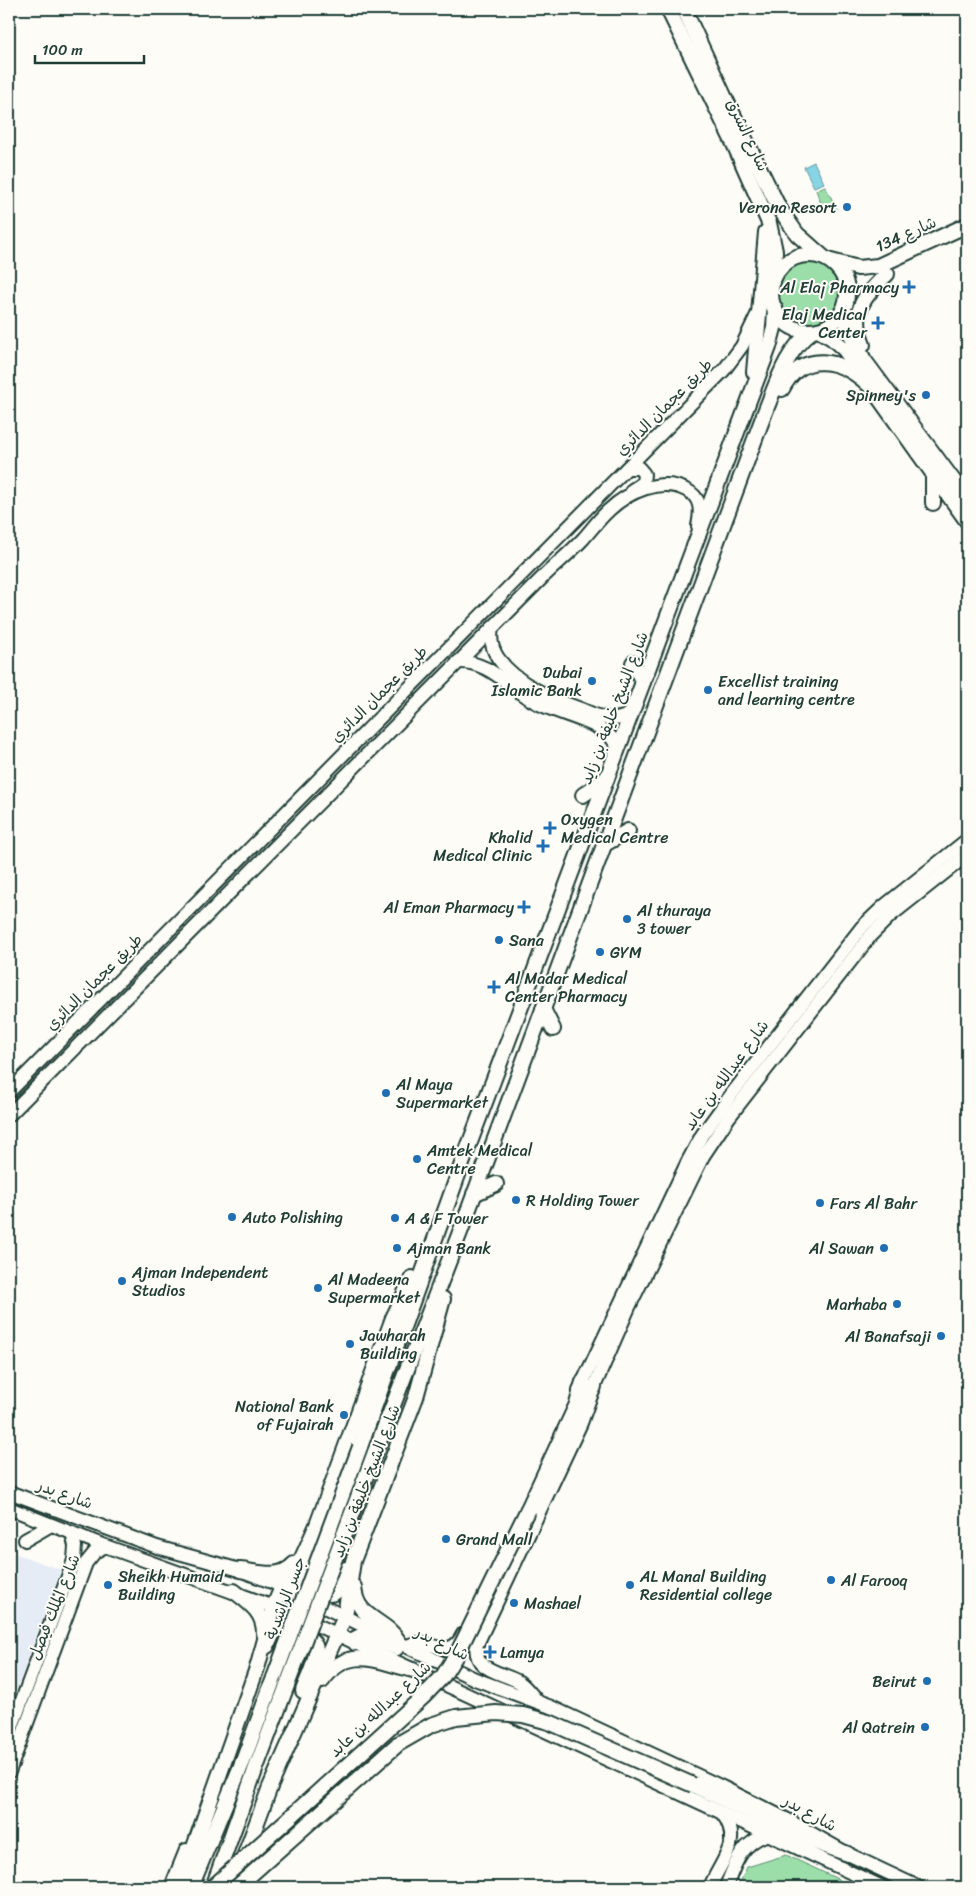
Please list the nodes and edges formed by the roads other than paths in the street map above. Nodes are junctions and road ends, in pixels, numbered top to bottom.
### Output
1 (668, 9) edge
2 (684, 9) edge
3 (762, 209) junction
4 (967, 225) edge
5 (967, 236) edge
6 (826, 259) junction
7 (887, 274) junction
8 (773, 282) junction
9 (844, 307) junction
10 (775, 308) junction
11 (758, 310) junction
12 (815, 330) junction
13 (869, 385) junction
14 (738, 431) junction
15 (923, 439) junction
16 (627, 468) junction
17 (722, 474) junction
18 (933, 474) junction
19 (967, 499) edge
20 (933, 503) dead end
21 (604, 514) junction
22 (727, 515) junction
23 (967, 521) edge
24 (694, 548) junction
25 (492, 628) junction
26 (495, 654) junction
27 (458, 662) junction
28 (633, 663) dead end
29 (482, 665) junction
30 (643, 682) junction
31 (631, 714) junction
32 (588, 718) junction
33 (618, 749) junction
34 (607, 778) junction
35 (583, 795) dead end
36 (628, 831) dead end
37 (967, 840) edge
38 (604, 844) junction
39 (967, 855) edge
40 (543, 1009) junction
41 (553, 1029) dead end
42 (9, 1091) edge
43 (9, 1115) edge
44 (496, 1184) dead end
45 (474, 1194) junction
46 (464, 1222) junction
47 (426, 1260) junction
48 (589, 1385) junction
49 (345, 1423) dead end
50 (349, 1439) junction
51 (360, 1447) joint
52 (375, 1452) joint
53 (336, 1473) junction
54 (9, 1492) edge
55 (320, 1492) dead end
56 (9, 1508) edge
57 (530, 1511) junction
58 (319, 1519) junction
59 (51, 1525) junction
60 (72, 1533) junction
61 (25, 1540) dead end
62 (105, 1546) junction
63 (358, 1557) junction
64 (240, 1570) junction
65 (282, 1586) junction
66 (234, 1592) junction
67 (253, 1606) junction
68 (274, 1606) junction
69 (56, 1607) junction
70 (68, 1613) junction
71 (345, 1616) junction
72 (337, 1635) junction
73 (264, 1639) junction
74 (460, 1640) junction
75 (355, 1644) junction
76 (404, 1644) junction
77 (478, 1644) junction
78 (436, 1659) junction
79 (258, 1665) junction
80 (413, 1670) junction
81 (475, 1679) junction
82 (513, 1680) junction
83 (538, 1702) junction
84 (306, 1704) junction
85 (296, 1728) junction
86 (9, 1735) edge
87 (9, 1772) edge
88 (722, 1813) junction
89 (768, 1834) junction
90 (848, 1854) junction
91 (171, 1887) edge
92 (180, 1887) edge
93 (191, 1887) edge
94 (213, 1887) edge
95 (235, 1887) edge
96 (249, 1887) edge
97 (710, 1887) edge
98 (726, 1887) edge
99 (882, 1887) edge
100 (918, 1887) edge

1 - 3 main road, شارع الشرق
2 - 6 main road, شارع الشرق
3 - 8 main road, شارع الشرق
3 - 11 main road
4 - 6 main road, شارع 134
5 - 7 main road, شارع 134
6 - 8 main road
6 - 9 main road
7 - 9 main road, شارع 134
7 - 15 main road
8 - 10 main road
9 - 12 main road
9 - 15 main road
10 - 12 main road
10 - 14 main road, شارع الشيخ خليفة بن زايد
11 - 16 main road, طريق عجمان الدائري
11 - 17 main road
12 - 13 main road
12 - 22 main road, شارع الشيخ خليفة بن زايد
13 - 18 main road
13 - 22 main road
14 - 17 main road, شارع الشيخ خليفة بن زايد
14 - 22 main road
15 - 19 main road
16 - 21 main road
16 - 42 main road, طريق عجمان الدائري
17 - 24 main road, شارع الشيخ خليفة بن زايد
18 - 20 main road
18 - 23 main road
21 - 24 main road, طريق عجمان الدائري
21 - 25 main road, طريق عجمان الدائري
22 - 38 main road, شارع الشيخ خليفة بن زايد
24 - 30 main road, شارع الشيخ خليفة بن زايد
25 - 26 main road
25 - 27 main road, طريق عجمان الدائري
26 - 29 main road
26 - 32 main road
27 - 29 main road
27 - 43 main road, طريق عجمان الدائري
28 - 30 main road
29 - 32 main road
30 - 31 main road, شارع الشيخ خليفة بن زايد
31 - 32 main road
31 - 33 main road, شارع الشيخ خليفة بن زايد
32 - 33 main road
33 - 34 main road, شارع الشيخ خليفة بن زايد
34 - 35 main road
34 - 47 main road, شارع الشيخ خليفة بن زايد
36 - 38 main road
37 - 48 main road, شارع عبدالله بن عابد
38 - 40 main road, شارع الشيخ خليفة بن زايد
39 - 48 main road, شارع عبدالله بن عابد
40 - 41 main road
40 - 45 main road, شارع الشيخ خليفة بن زايد
44 - 45 main road
45 - 46 main road, شارع الشيخ خليفة بن زايد
46 - 52 main road, شارع الشيخ خليفة بن زايد
46 - 63 main road, شارع الشيخ خليفة بن زايد
47 - 50 main road, شارع الشيخ خليفة بن زايد
47 - 51 main road, شارع الشيخ خليفة بن زايد
48 - 57 main road, شارع عبدالله بن عابد
48 - 74 main road, شارع عبدالله بن عابد
48 - 77 main road, شارع عبدالله بن عابد
49 - 50 main road
50 - 53 main road, شارع الشيخ خليفة بن زايد
51 - 93 main road, جسر الراشدية, bridge
52 - 94 main road, جسر الراشدية, bridge
53 - 55 main road
53 - 58 main road, شارع الشيخ خليفة بن زايد
54 - 64 main road, شارع بدر
56 - 59 main road, شارع بدر
57 - 94 main road, شارع عبدالله بن عابد, bridge
57 - 96 main road, شارع عبدالله بن عابد
58 - 63 main road
58 - 64 main road
58 - 65 main road, شارع الشيخ خليفة بن زايد
59 - 60 main road, شارع بدر
59 - 61 main road
60 - 62 main road, شارع بدر
60 - 69 main road, شارع الملك فيصل
62 - 66 main road, شارع بدر
62 - 70 main road, شارع الملك فيصل
63 - 71 main road, شارع الشيخ خليفة بن زايد
63 - 76 main road
64 - 65 main road, شارع بدر
65 - 68 main road, شارع الشيخ خليفة بن زايد
65 - 71 main road, شارع بدر
66 - 67 main road
66 - 68 main road, شارع بدر
67 - 73 main road
67 - 91 main road
68 - 72 main road, شارع بدر
68 - 73 main road, شارع الشيخ خليفة بن زايد
69 - 70 main road
69 - 86 main road, شارع الملك فيصل
70 - 87 main road, شارع الملك فيصل
71 - 72 main road, شارع الشيخ خليفة بن زايد
71 - 76 main road, شارع بدر
72 - 75 main road, شارع بدر
72 - 84 main road, شارع الشيخ خليفة بن زايد
73 - 79 main road, شارع الشيخ خليفة بن زايد
74 - 76 main road, شارع عبدالله بن عابد
74 - 77 main road
75 - 78 main road
75 - 80 main road, شارع بدر
76 - 78 main road, شارع بدر
77 - 82 main road
78 - 81 main road, شارع بدر
79 - 85 main road
79 - 92 main road, شارع الشيخ خليفة بن زايد
80 - 84 main road
80 - 88 main road, شارع بدر
81 - 82 main road
81 - 83 main road, شارع بدر
82 - 83 main road
83 - 90 main road, شارع بدر
84 - 85 main road, شارع الشيخ خليفة بن زايد
85 - 95 main road, شارع الشيخ خليفة بن زايد
88 - 89 main road, شارع بدر
88 - 97 main road
89 - 98 main road
89 - 99 main road, شارع بدر
90 - 95 main road, شارع بدر, bridge
90 - 100 main road, شارع بدر

